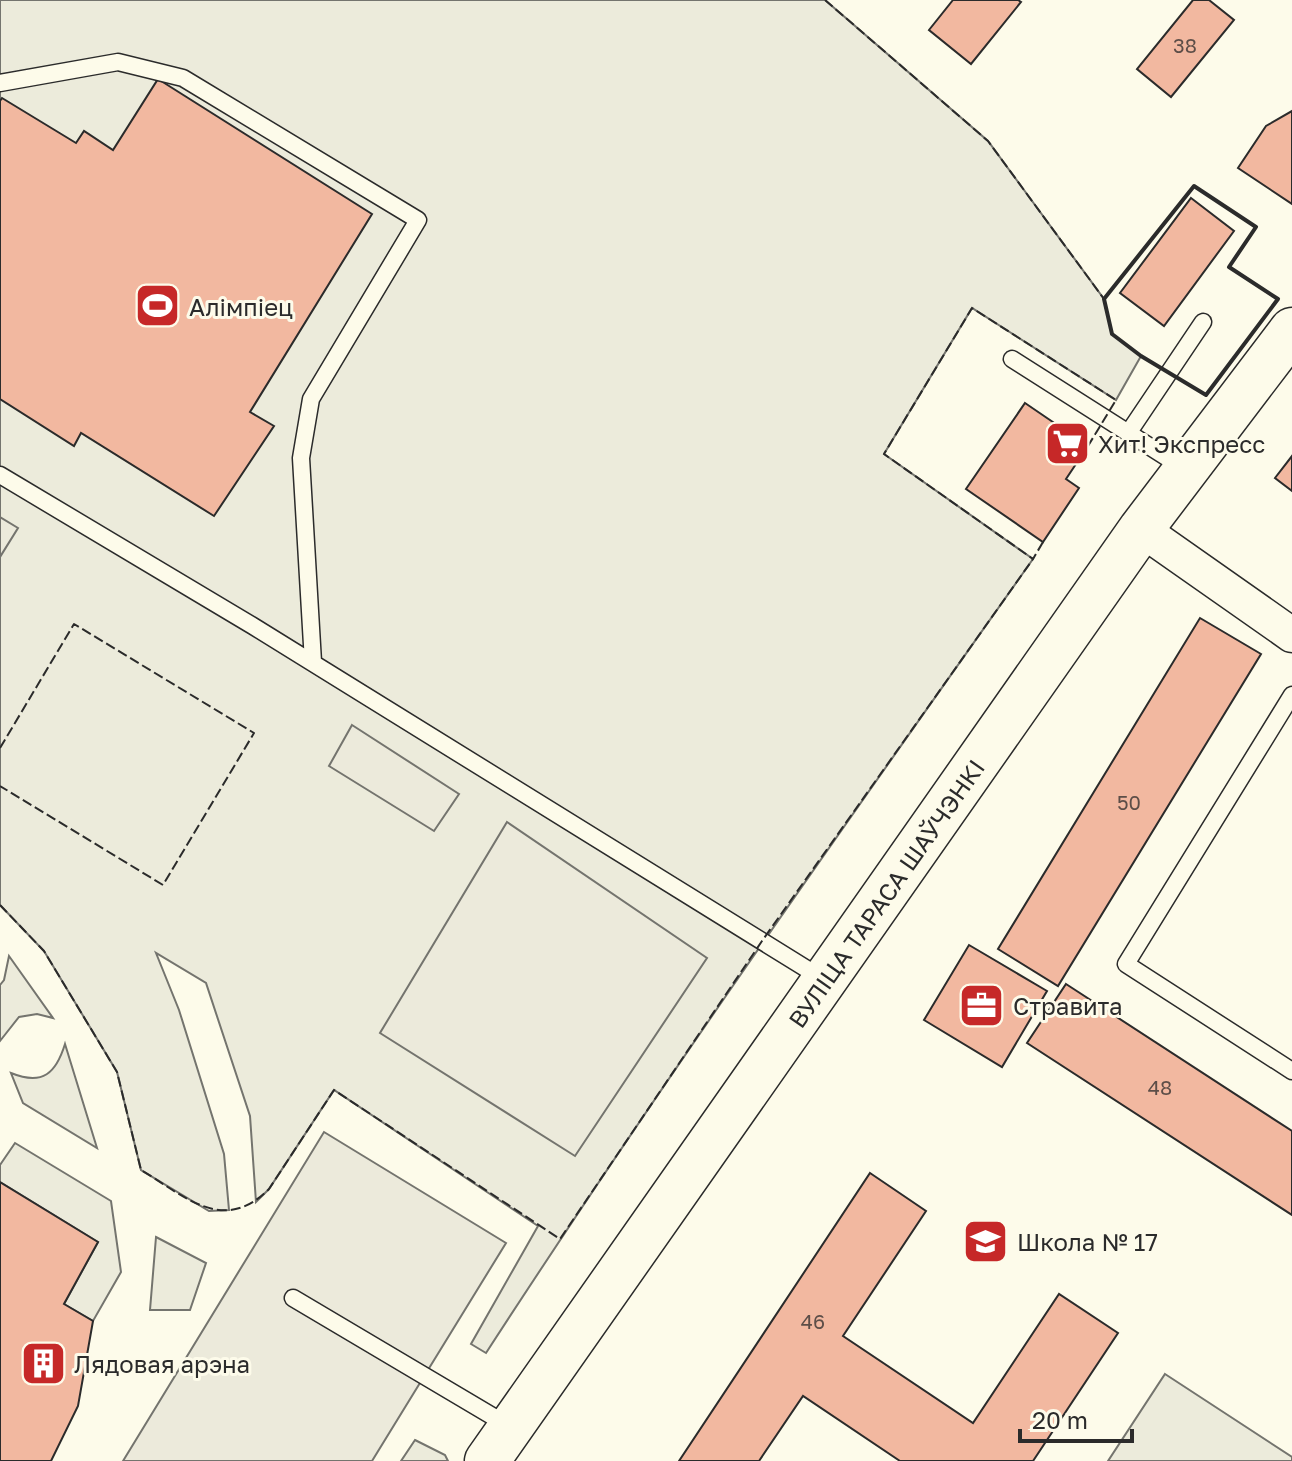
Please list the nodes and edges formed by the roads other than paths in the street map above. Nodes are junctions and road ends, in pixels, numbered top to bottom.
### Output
1 (0, 83) edge
2 (1203, 322) dead end
3 (1292, 330) edge
4 (1012, 359) dead end
5 (1129, 432) junction
6 (1186, 469) junction
7 (0, 475) edge
8 (1141, 529) junction
9 (1292, 635) edge
10 (313, 662) junction
11 (1292, 695) edge
12 (824, 980) junction
13 (1292, 1071) edge
14 (293, 1298) dead end
15 (499, 1444) edge

1 - 10 lane
2 - 5 lane
3 - 6 street, ВУЛІЦА ТАРАСА ШАЎЧЭНКІ
4 - 5 lane
5 - 6 lane
6 - 8 street, ВУЛІЦА ТАРАСА ШАЎЧЭНКІ
7 - 10 lane
8 - 9 street
8 - 12 street, ВУЛІЦА ТАРАСА ШАЎЧЭНКІ
10 - 12 lane
11 - 13 lane
12 - 15 street, ВУЛІЦА ТАРАСА ШАЎЧЭНКІ
14 - 15 lane

